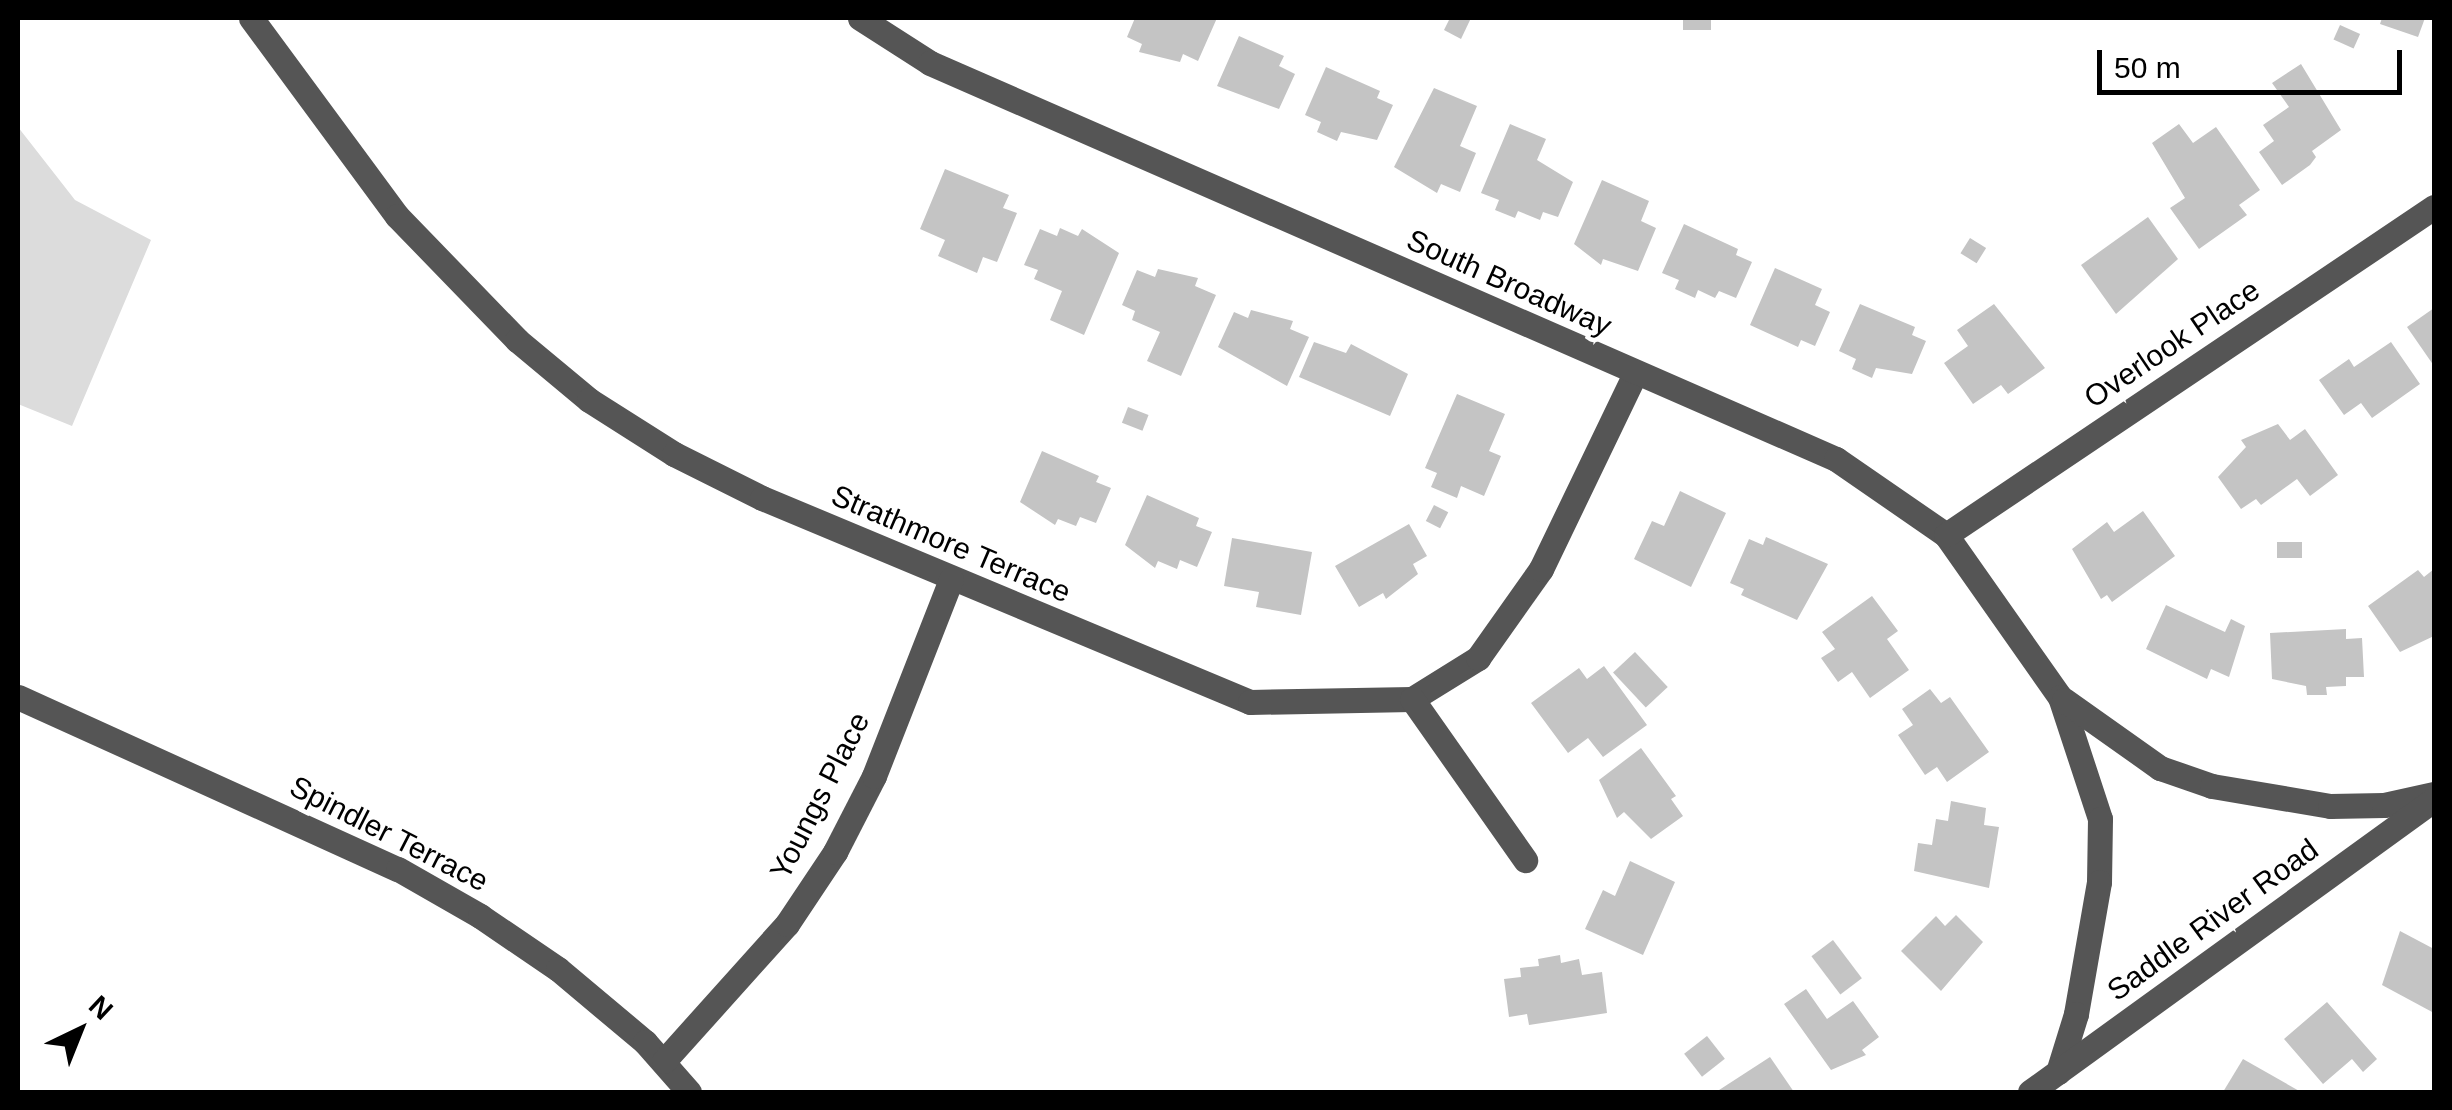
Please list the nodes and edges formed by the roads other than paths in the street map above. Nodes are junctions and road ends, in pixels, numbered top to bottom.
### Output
1 (251, 18) edge
2 (860, 18) edge
3 (2434, 207) edge
4 (1636, 374) junction
5 (1946, 536) junction
6 (951, 580) junction
7 (18, 697) edge
8 (2060, 697) junction
9 (1412, 699) junction
10 (2434, 797) edge
11 (1525, 860) dead end
12 (664, 1061) junction
13 (2058, 1072) junction
14 (689, 1092) edge
15 (2030, 1092) edge

1 - 6 street, Strathmore Terrace
2 - 4 street, South Broadway
3 - 5 street, Overlook Place
4 - 5 street, South Broadway
4 - 9 street
5 - 8 street, South Broadway
6 - 9 street, Strathmore Terrace
6 - 12 street, Youngs Place
7 - 12 street, Spindler Terrace
8 - 10 street, South Broadway
8 - 13 street, South Broadway
9 - 11 street
10 - 13 street, Saddle River Road
12 - 14 street, Spindler Terrace
13 - 15 street, Saddle River Road

